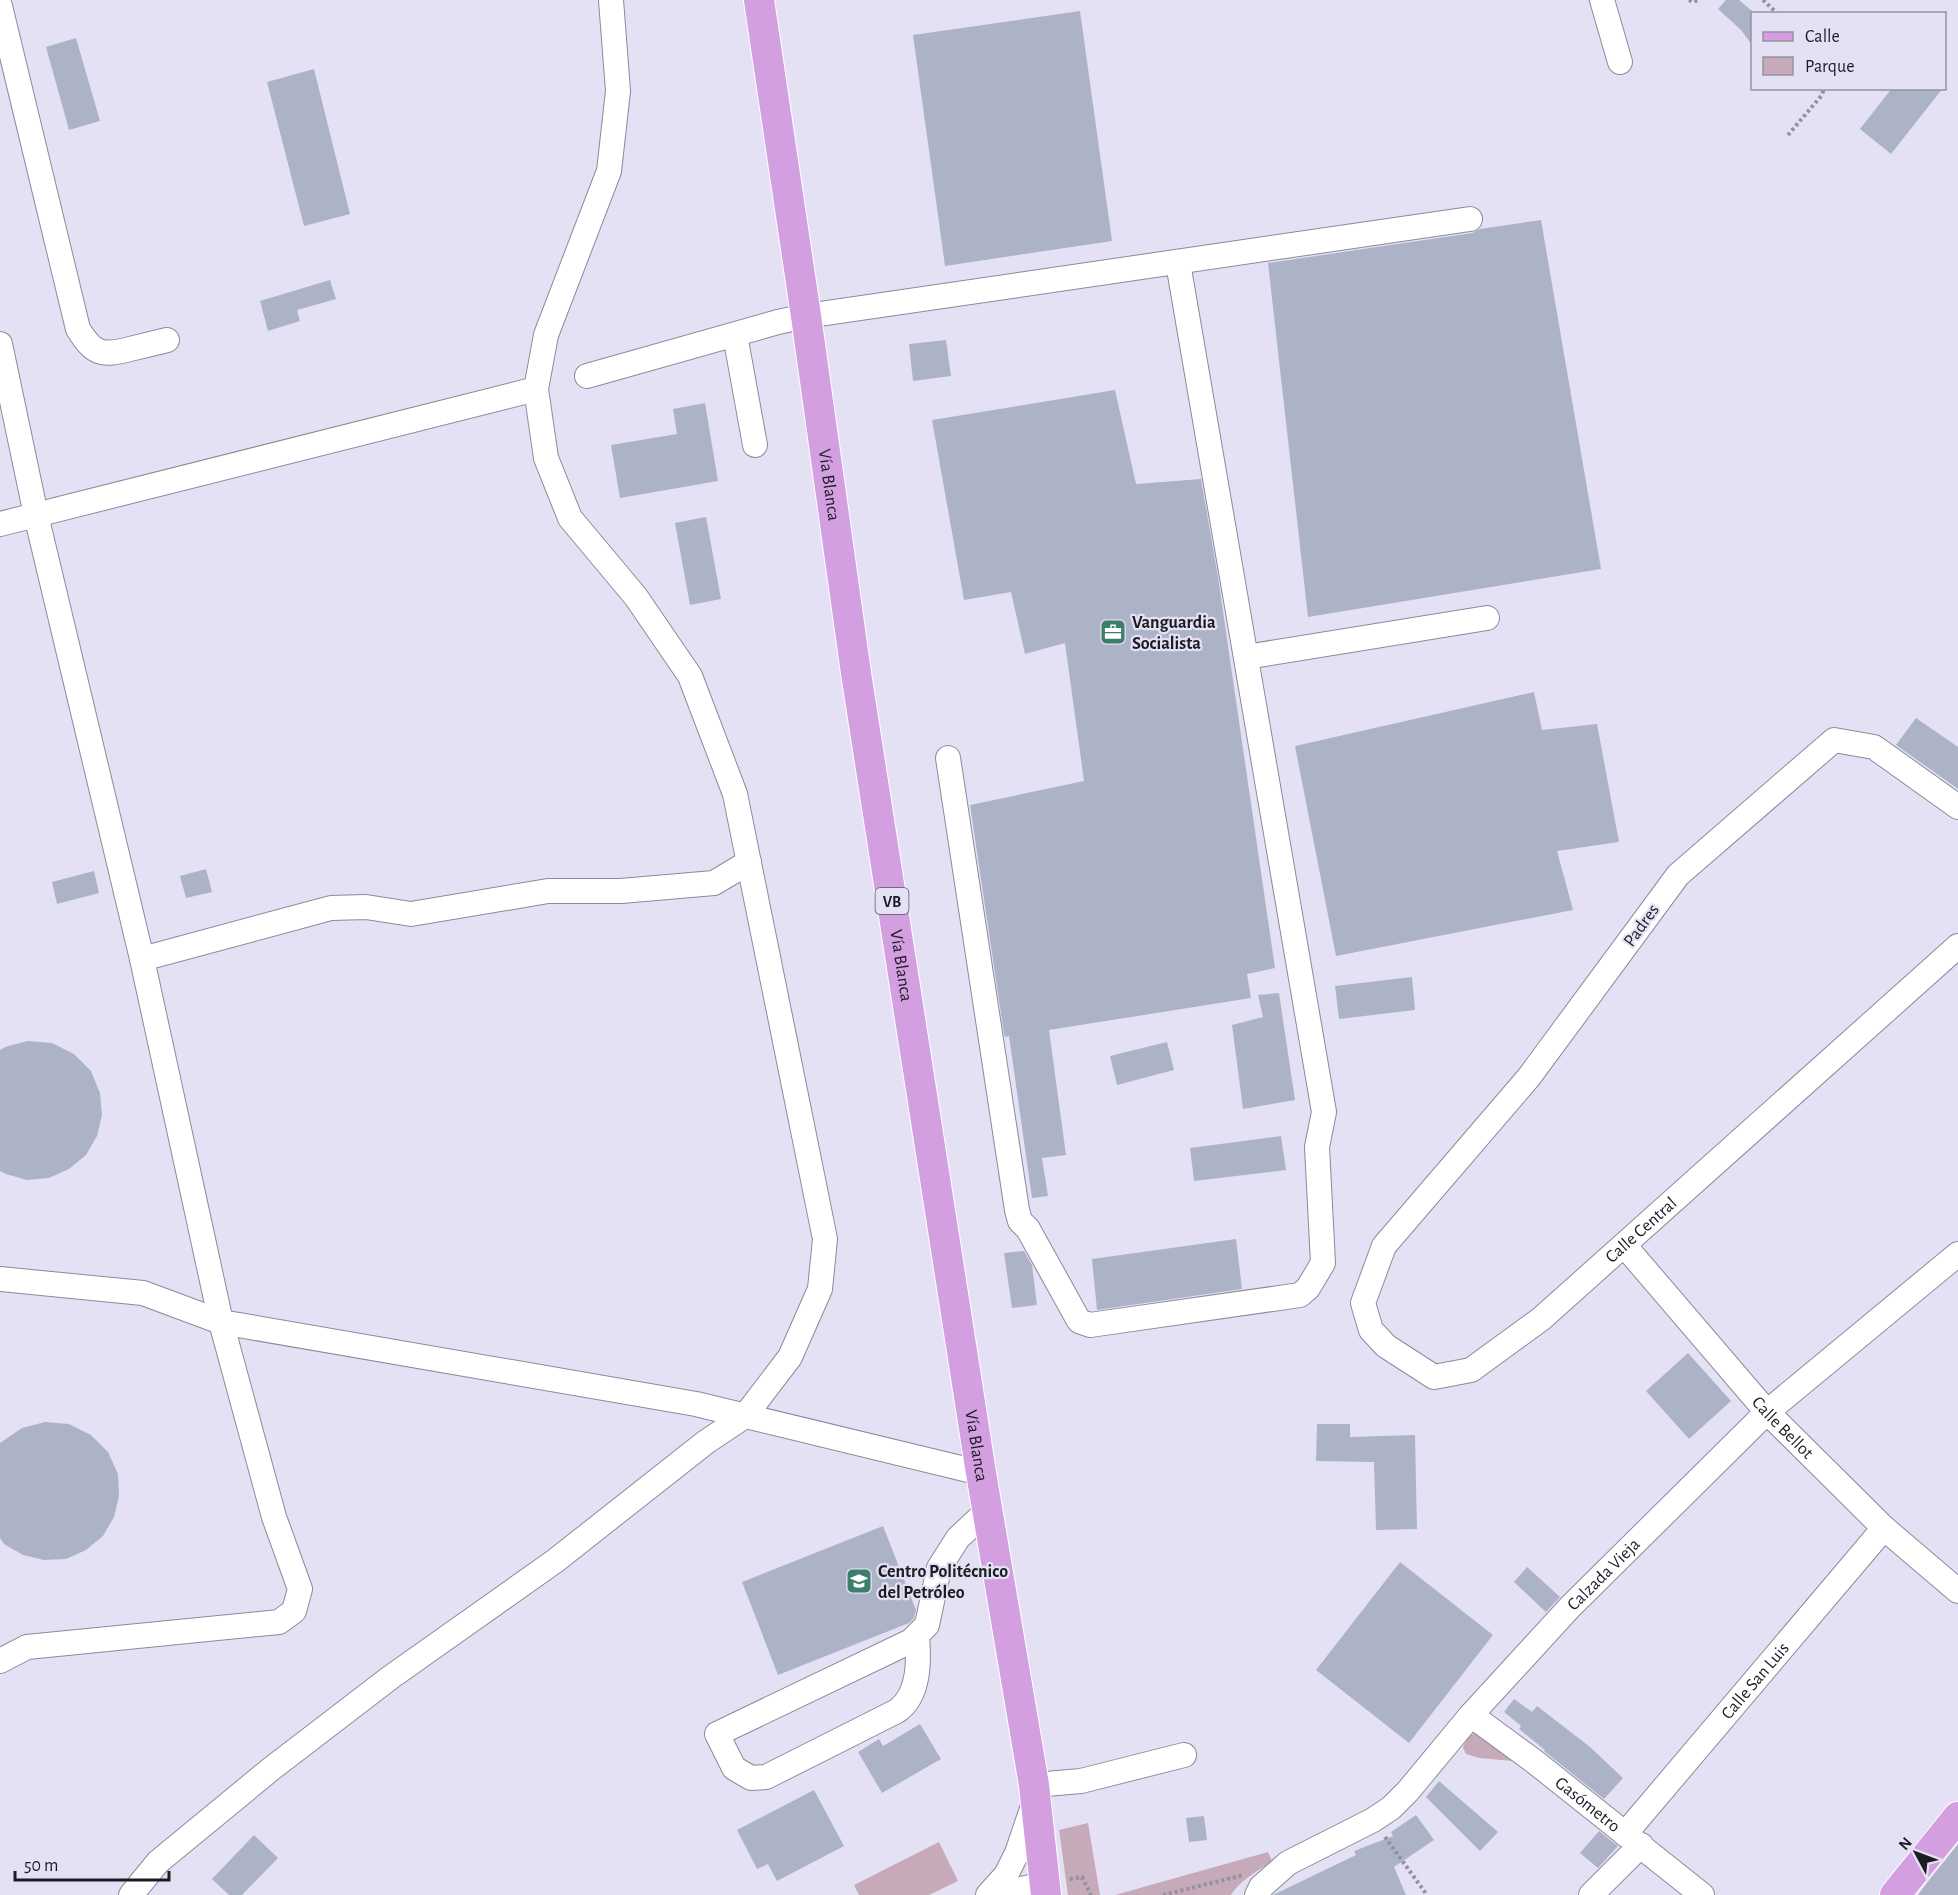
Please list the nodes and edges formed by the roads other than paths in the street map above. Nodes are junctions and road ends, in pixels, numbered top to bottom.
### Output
1 (611, 0) edge
2 (759, 0) edge
3 (1602, 0) edge
4 (0, 6) edge
5 (4, 44) edge
6 (1620, 62) dead end
7 (1470, 219) dead end
8 (1178, 263) junction
9 (806, 316) junction
10 (735, 334) junction
11 (167, 340) dead end
12 (0, 344) edge
13 (587, 376) dead end
14 (536, 389) junction
15 (755, 445) dead end
16 (36, 515) junction
17 (0, 524) edge
18 (1487, 618) dead end
19 (1246, 657) junction
20 (948, 758) dead end
21 (1958, 807) edge
22 (749, 862) junction
23 (1958, 946) edge
24 (142, 959) junction
25 (1624, 1245) junction
26 (1384, 1246) joint
27 (1958, 1254) edge
28 (0, 1279) edge
29 (220, 1322) junction
30 (1767, 1412) junction
31 (745, 1416) junction
32 (981, 1473) junction
33 (987, 1511) junction
34 (1884, 1528) junction
35 (1958, 1591) edge
36 (917, 1635) junction
37 (0, 1661) edge
38 (1471, 1715) junction
39 (1184, 1755) dead end
40 (1034, 1793) junction
41 (1958, 1817) edge
42 (1633, 1839) junction
43 (1045, 1889) edge
44 (1899, 1894) edge
45 (131, 1895) edge
46 (988, 1895) edge
47 (994, 1895) edge
48 (1257, 1895) edge
49 (1591, 1895) edge
50 (1702, 1895) edge

1 - 14 street
2 - 9 main road, Vía Blanca / VB
3 - 6 street
4 - 5 street
5 - 11 street
7 - 8 street
8 - 9 street
8 - 19 street
9 - 10 street
9 - 32 main road, Vía Blanca / VB
10 - 13 street
10 - 15 street
12 - 16 street
14 - 16 street
14 - 22 street
16 - 17 street
16 - 24 street
18 - 19 street
19 - 20 street
21 - 26 street, Padres
22 - 24 street
22 - 31 street
23 - 25 street, Calle Central
24 - 29 street
25 - 26 street, Calle Central
25 - 30 street, Calle Bellot
27 - 30 street, Calzada Vieja
28 - 29 street
29 - 31 street
29 - 37 street
30 - 34 street, Calle Bellot
30 - 38 street, Calzada Vieja
31 - 32 street
31 - 45 street
32 - 33 main road, Vía Blanca / VB
33 - 36 street
33 - 40 main road, Vía Blanca / VB
34 - 35 street, Calle Bellot
34 - 42 street, Calle San Luis
36 - 36 street
38 - 42 street, Gasómetro
38 - 48 street, Calzada Vieja
39 - 40 street
40 - 43 main road, Vía Blanca / VB
40 - 46 street
41 - 44 main road
42 - 49 street, Calle San Luis
42 - 50 street, Gasómetro
43 - 47 street

